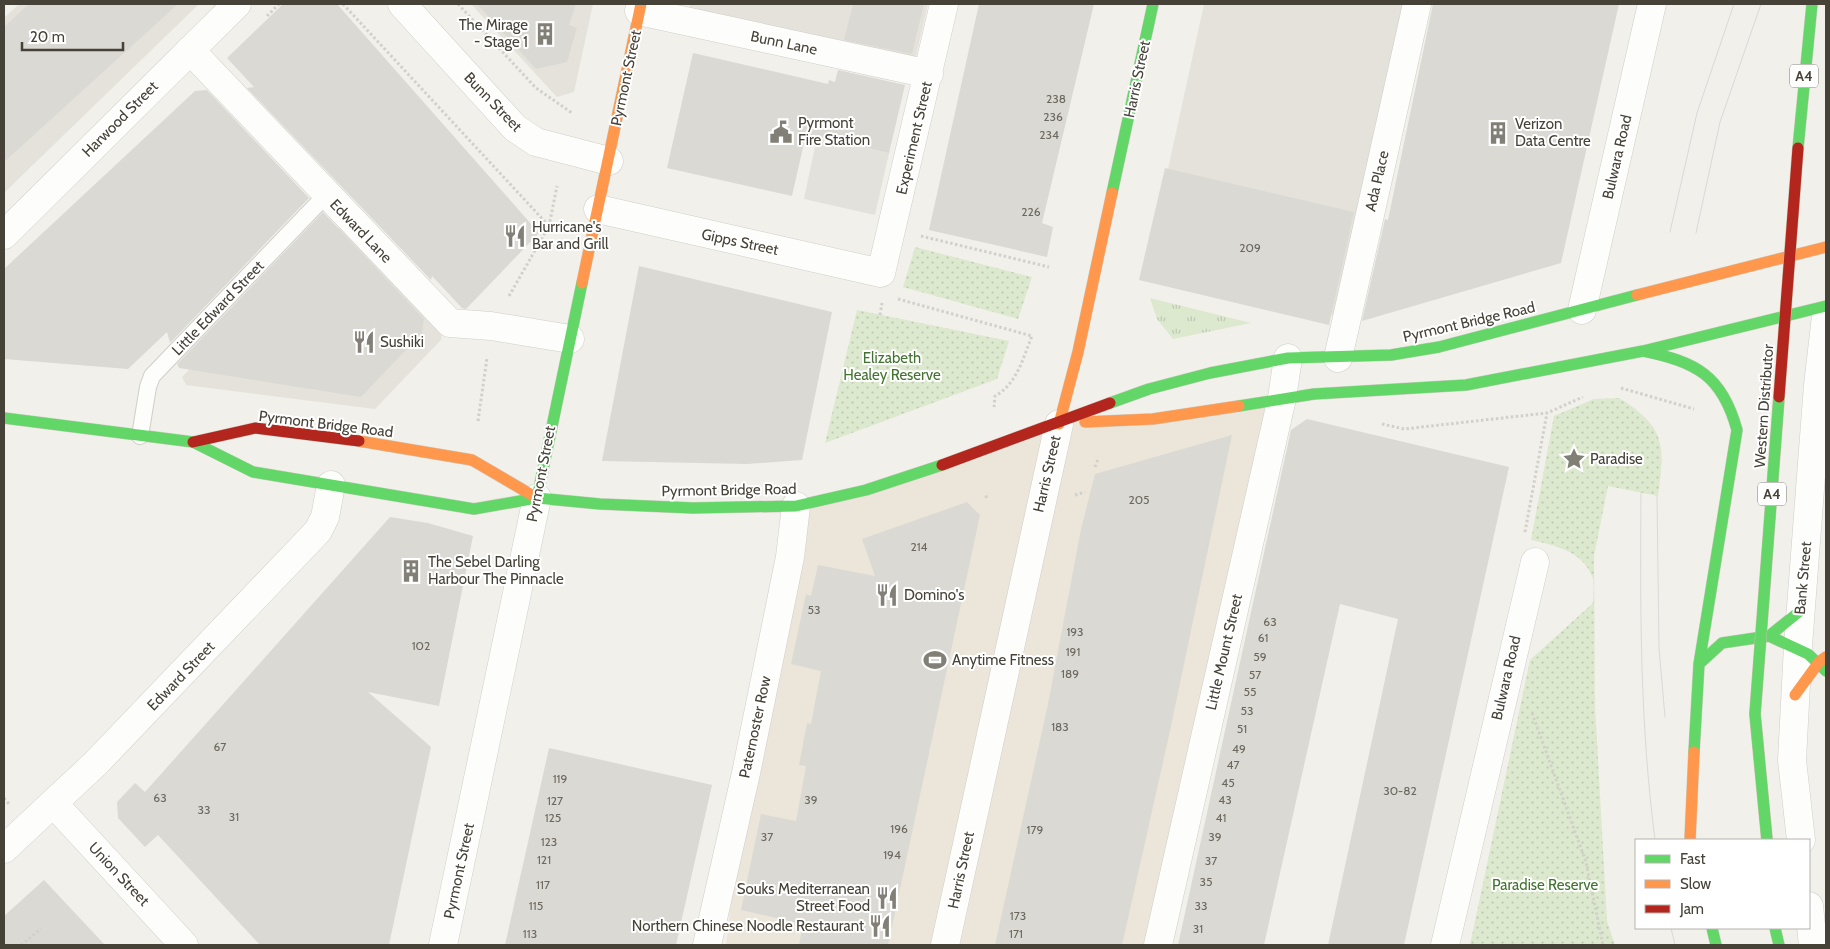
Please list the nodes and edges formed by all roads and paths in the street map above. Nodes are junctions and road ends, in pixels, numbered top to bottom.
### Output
1 (238, 4) edge
2 (343, 4) edge
3 (402, 4) edge
4 (458, 4) edge
5 (944, 4) edge
6 (1153, 4) edge
7 (1416, 4) edge
8 (1652, 4) edge
9 (1812, 4) edge
10 (640, 8) edge
11 (190, 50) junction
12 (929, 74) junction
13 (572, 112) dead end
14 (608, 161) junction
15 (556, 186) dead end
16 (326, 195) junction
17 (598, 209) junction
18 (4, 235) edge
19 (913, 235) dead end
20 (1826, 247) edge
21 (1049, 267) dead end
22 (881, 273) joint
23 (893, 297) dead end
24 (1826, 306) edge
25 (1582, 310) junction
26 (1826, 316) edge
27 (570, 339) junction
28 (1643, 351) junction
29 (1288, 358) junction
30 (1338, 358) junction
31 (1619, 388) dead end
32 (1592, 393) dead end
33 (1282, 398) junction
34 (1700, 405) dead end
35 (994, 407) dead end
36 (4, 418) edge
37 (1059, 424) junction
38 (140, 436) junction
39 (192, 442) junction
40 (1098, 460) dead end
41 (1095, 467) dead end
42 (331, 485) junction
43 (537, 498) junction
44 (796, 506) junction
45 (1535, 562) joint
46 (1800, 611) junction
47 (1769, 636) junction
48 (1798, 646) junction
49 (1824, 663) edge
50 (1699, 664) junction
51 (1795, 695) junction
52 (1529, 706) dead end
53 (54, 804) junction
54 (1690, 839) edge
55 (1766, 839) edge
56 (1801, 839) edge
57 (4, 849) edge
58 (1810, 916) edge
59 (41, 929) dead end
60 (1712, 929) edge
61 (1775, 929) edge
62 (21, 945) edge
63 (184, 945) edge
64 (443, 945) edge
65 (707, 945) edge
66 (945, 945) edge
67 (1158, 945) edge
68 (1444, 945) edge
69 (1603, 945) edge
70 (1716, 945) edge
71 (1779, 945) edge
72 (1813, 945) edge

1 - 11 street, Harwood Street
2 - 15 path
3 - 14 street, Bunn Street
4 - 13 path
5 - 12 street, Experiment Street
6 - 37 main road, Harris Street
7 - 30 street, Ada Place
8 - 25 street, Bulwara Road
9 - 55 main road, Western Distributor / A4, bridge
10 - 12 street, Bunn Lane
10 - 14 main road, Pyrmont Street
11 - 16 street, Edward Lane
11 - 18 street, Harwood Street
12 - 22 street, Experiment Street
14 - 17 main road, Pyrmont Street
16 - 27 street, Edward Lane
16 - 38 lane, Little Edward Street
17 - 22 street, Gipps Street
17 - 27 main road, Pyrmont Street
19 - 21 path
20 - 25 main road, Pyrmont Bridge Road
23 - 35 path
24 - 28 main road, Pyrmont Bridge Road
25 - 30 main road, Pyrmont Bridge Road
26 - 46 street, Bank Street
27 - 43 main road, Pyrmont Street
28 - 33 main road, Pyrmont Bridge Road
28 - 50 main road
29 - 30 main road, Pyrmont Bridge Road
29 - 33 street, Little Mount Street
29 - 37 main road, Pyrmont Bridge Road
31 - 34 path
32 - 45 path
33 - 37 main road, Pyrmont Bridge Road
33 - 67 street, Little Mount Street
36 - 38 main road, Pyrmont Bridge Road
37 - 44 main road, Pyrmont Bridge Road
37 - 66 street, Harris Street
38 - 39 main road, Pyrmont Bridge Road
39 - 42 main road, Pyrmont Bridge Road
39 - 43 main road, Pyrmont Bridge Road
40 - 41 path
42 - 43 main road, Pyrmont Bridge Road
42 - 53 street, Edward Street
43 - 44 main road, Pyrmont Bridge Road
43 - 64 street, Pyrmont Street
44 - 65 street, Paternoster Row
45 - 68 street, Bulwara Road
46 - 47 main road
46 - 48 street, Bank Street
47 - 48 main road
47 - 50 main road
48 - 49 main road
48 - 51 street, Bank Street
49 - 51 main road
50 - 54 main road
51 - 56 street, Bank Street
52 - 69 path
53 - 57 street, Edward Street
53 - 63 street, Union Street
58 - 72 street
59 - 62 path
60 - 70 main road
61 - 71 main road

